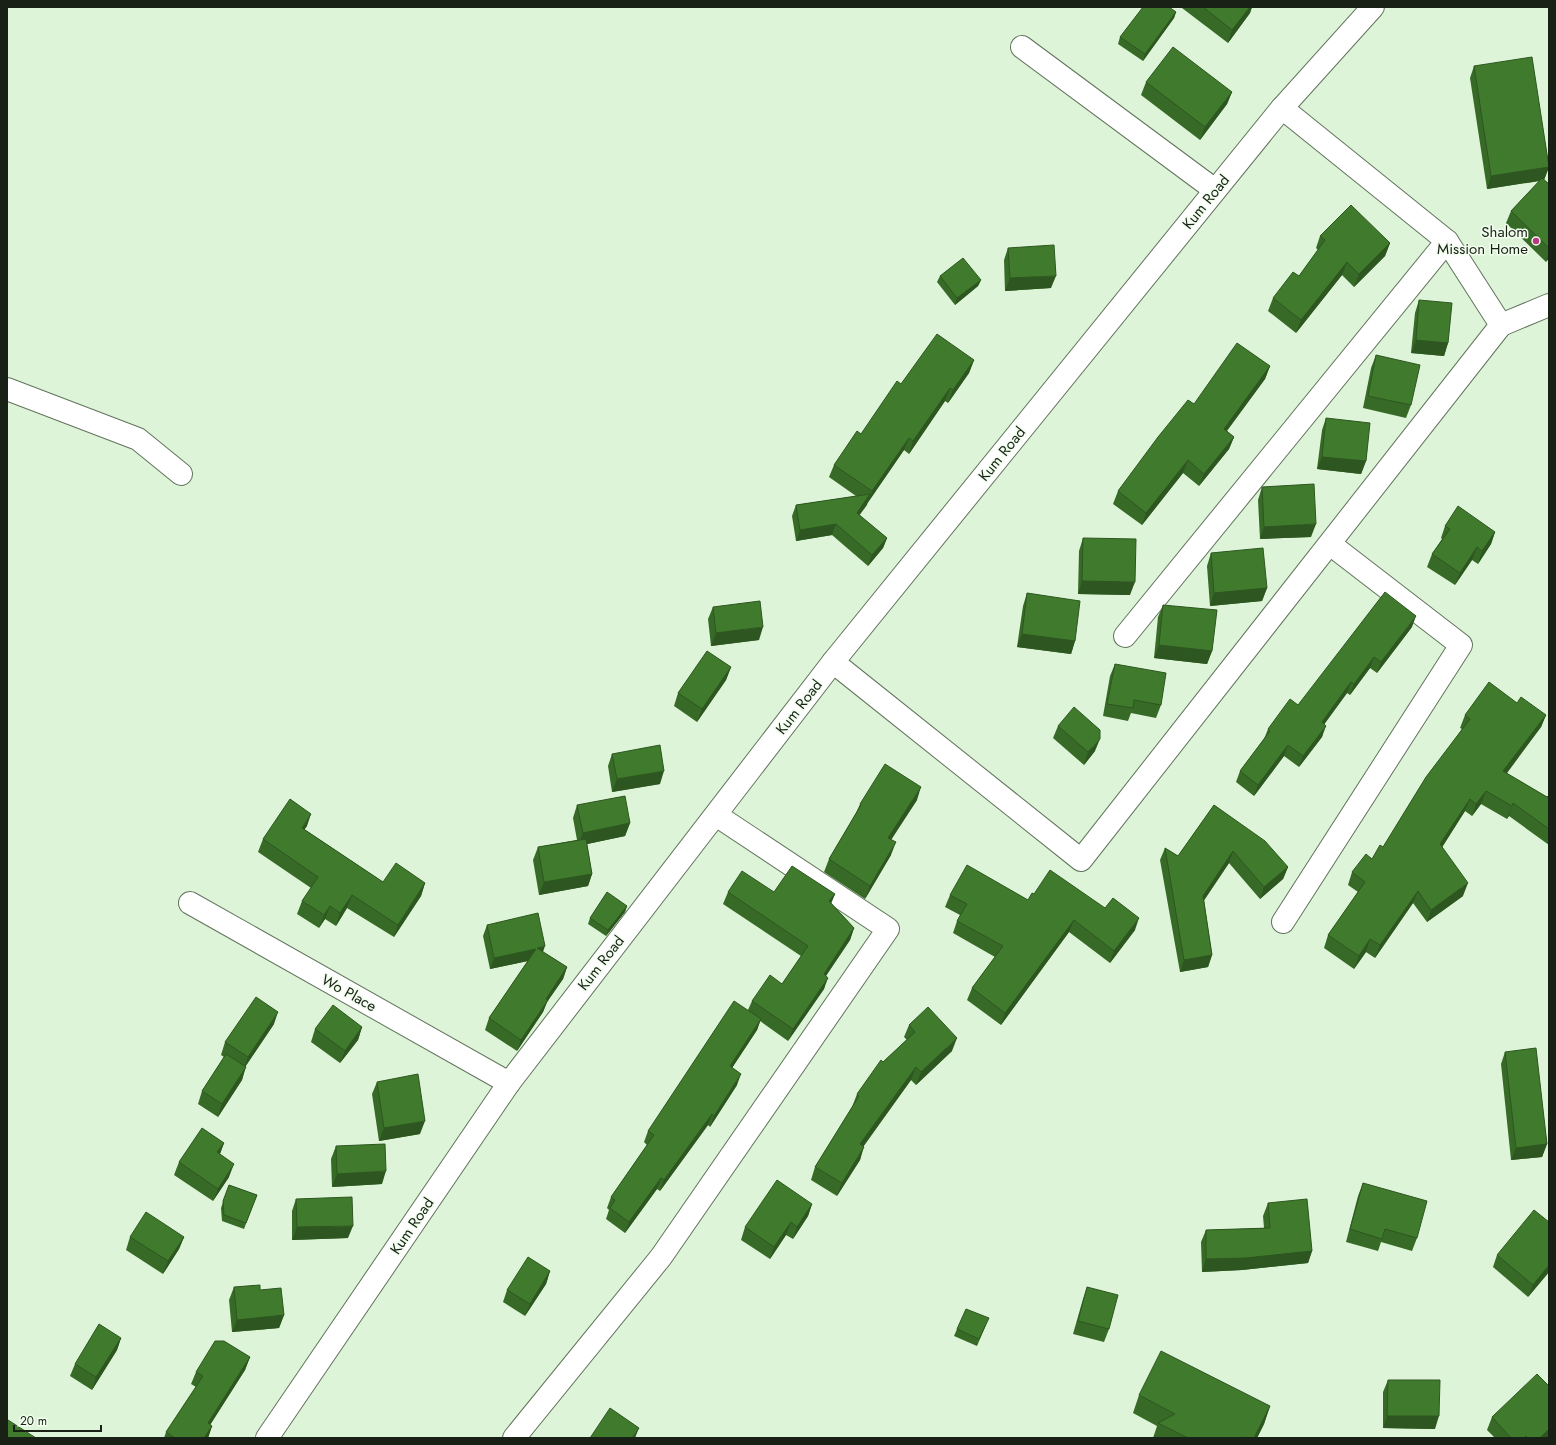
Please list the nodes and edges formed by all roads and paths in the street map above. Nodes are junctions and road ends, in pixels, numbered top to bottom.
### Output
1 (1372, 7) edge
2 (1022, 47) dead end
3 (1282, 108) junction
4 (1215, 190) junction
5 (1447, 241) junction
6 (1549, 305) edge
7 (1501, 325) junction
8 (7, 390) edge
9 (181, 474) dead end
10 (1330, 544) junction
11 (1125, 636) dead end
12 (833, 662) junction
13 (716, 815) junction
14 (190, 904) dead end
15 (1283, 922) dead end
16 (509, 1083) junction
17 (271, 1434) edge
18 (514, 1438) edge

1 - 3 street, Kum Road
2 - 4 street
3 - 4 street, Kum Road
3 - 5 street
4 - 12 street, Kum Road
5 - 7 street
5 - 11 street
6 - 7 street
7 - 10 street
8 - 9 street
10 - 12 street
10 - 15 street
12 - 13 street, Kum Road
13 - 16 street, Kum Road
13 - 18 street
14 - 16 street, Wo Place
16 - 17 street, Kum Road

